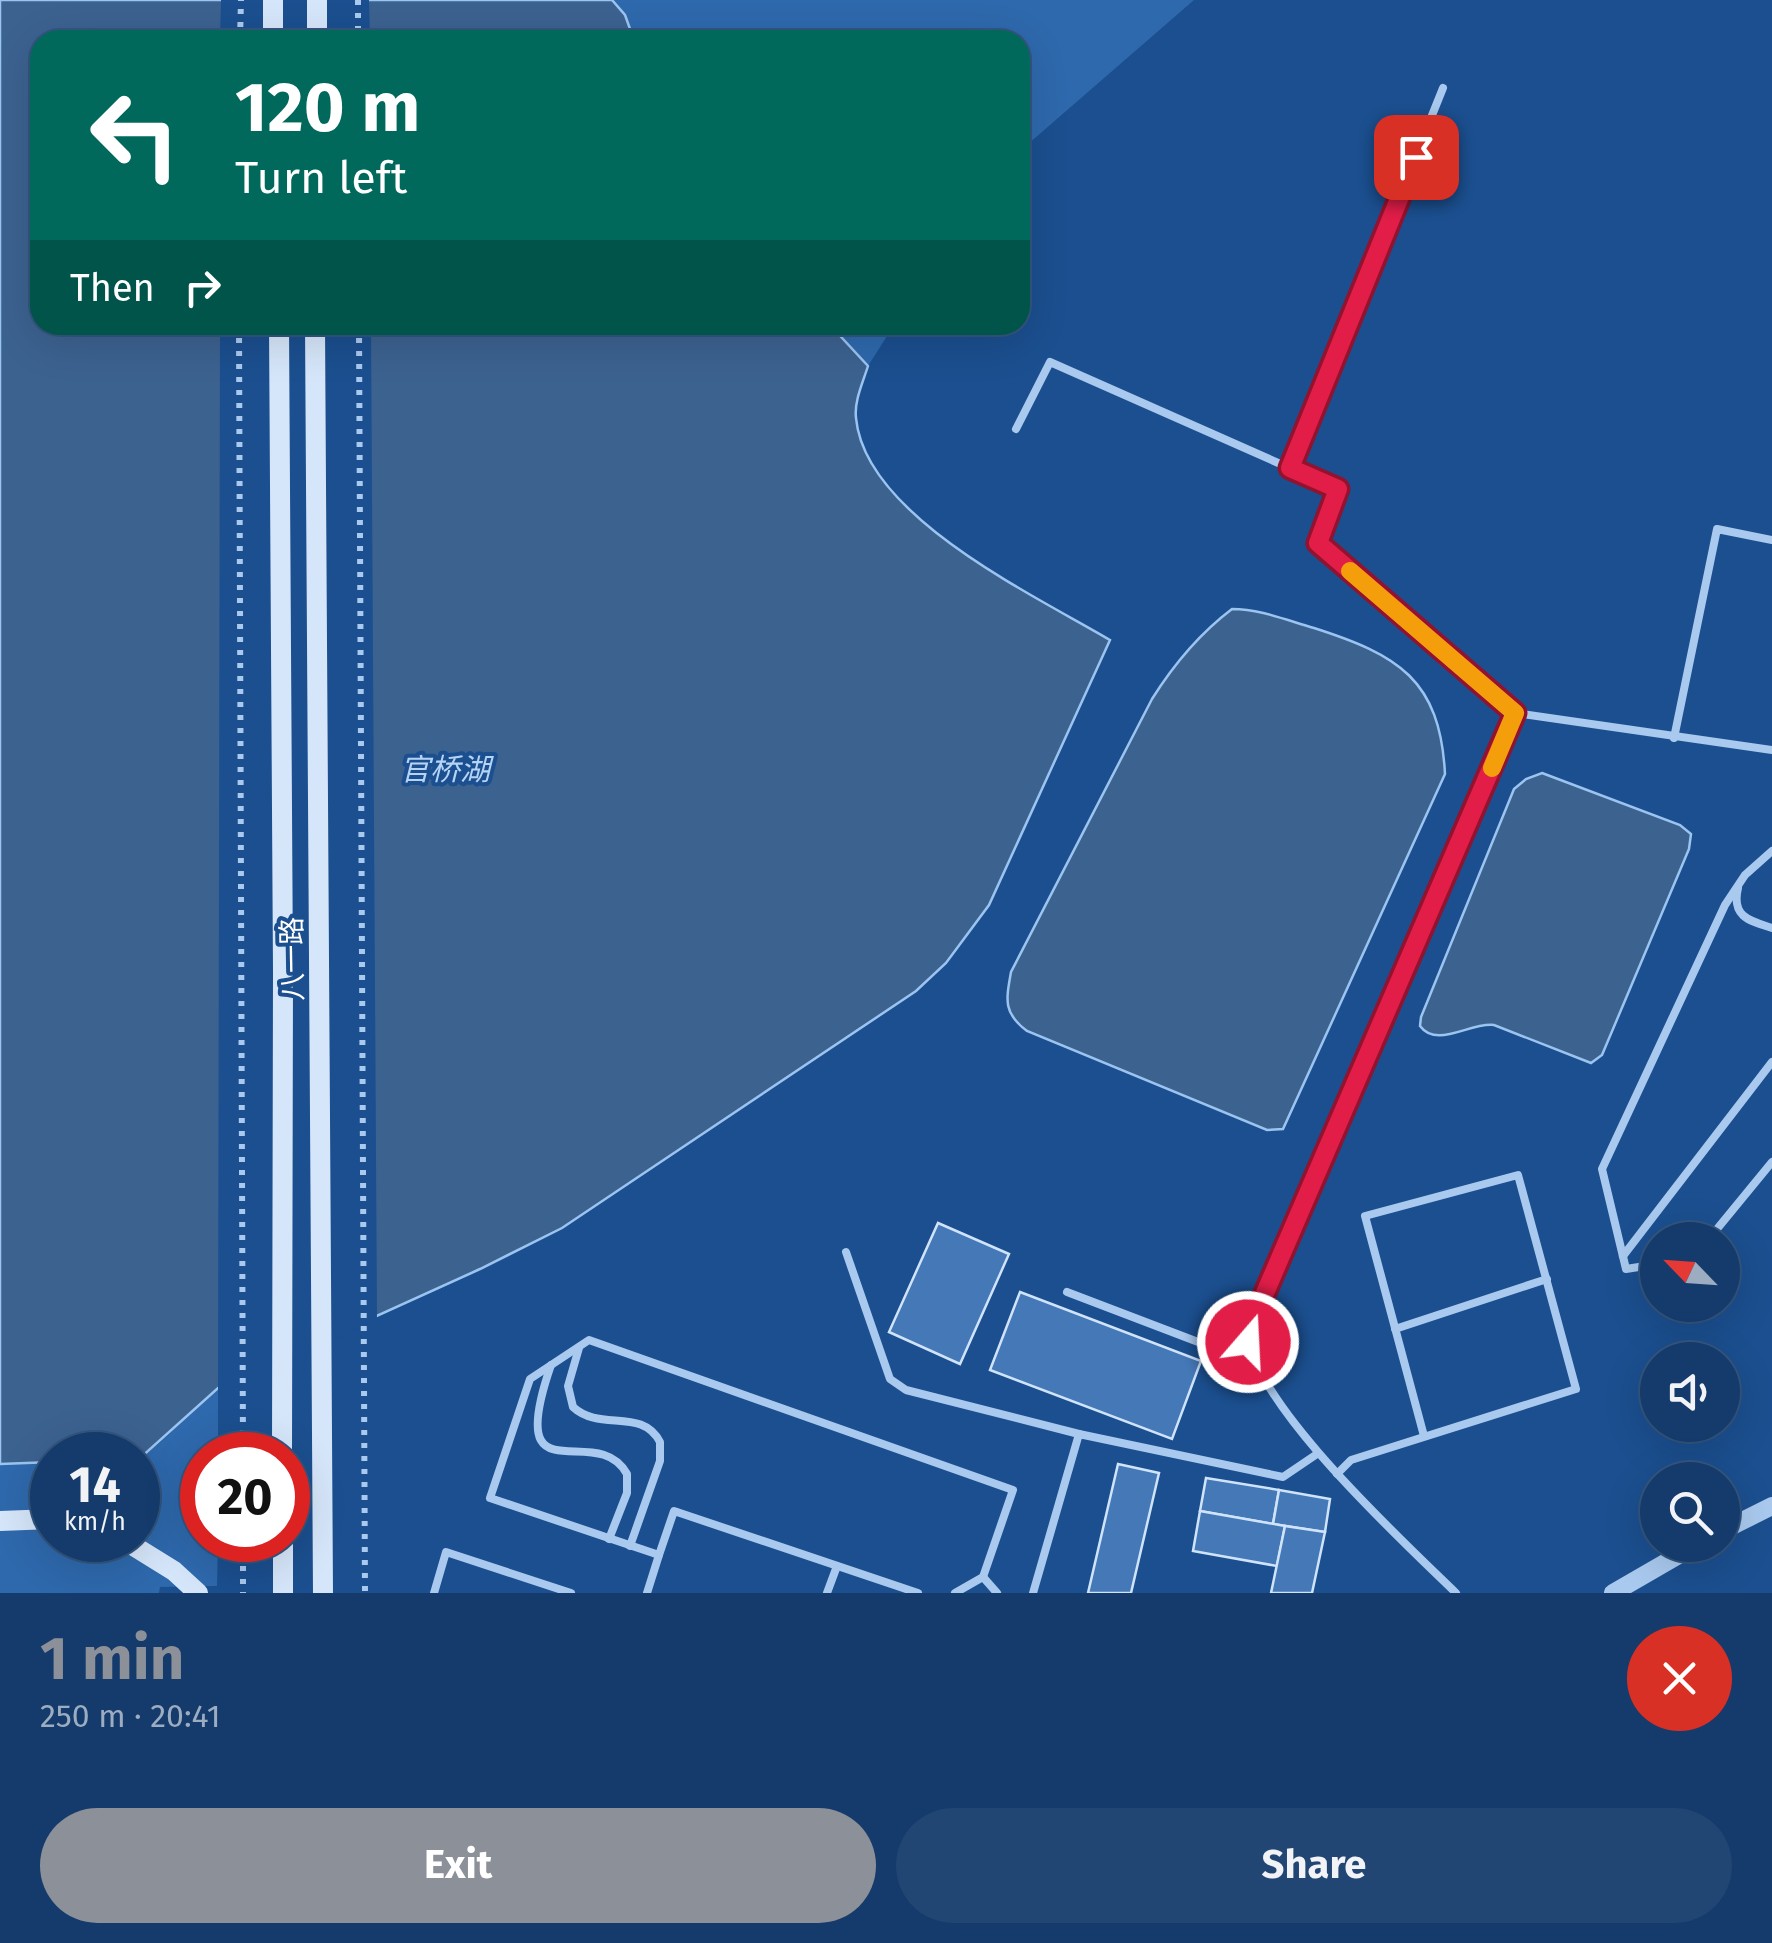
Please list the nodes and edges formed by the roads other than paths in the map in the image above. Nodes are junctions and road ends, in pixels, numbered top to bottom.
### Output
1 (273, 0) edge
2 (317, 0) edge
3 (272, 30) edge
4 (318, 30) edge
5 (1444, 88) dead end
6 (278, 335) edge
7 (314, 335) edge
8 (1016, 429) dead end
9 (1290, 468) junction
10 (1772, 540) edge
11 (1515, 713) junction
12 (1674, 738) junction
13 (1772, 750) edge
14 (1772, 850) edge
15 (1744, 875) junction
16 (1772, 928) edge
17 (1772, 1062) edge
18 (1772, 1162) edge
19 (1723, 1222) edge
20 (846, 1252) dead end
21 (1623, 1256) junction
22 (1640, 1267) edge
23 (1546, 1279) junction
24 (1067, 1292) dead end
25 (1395, 1329) junction
26 (579, 1347) junction
27 (1251, 1354) junction
28 (551, 1365) junction
29 (282, 1432) edge
30 (1079, 1434) junction
31 (1424, 1436) junction
32 (1317, 1454) junction
33 (1337, 1474) junction
34 (1772, 1506) edge
35 (30, 1520) edge
36 (0, 1521) edge
37 (1740, 1522) edge
38 (609, 1539) junction
39 (630, 1546) junction
40 (658, 1556) junction
41 (160, 1561) edge
42 (283, 1562) edge
43 (1667, 1562) edge
44 (836, 1566) junction
45 (982, 1577) junction
46 (198, 1593) edge
47 (283, 1593) edge
48 (323, 1593) edge
49 (434, 1593) edge
50 (571, 1593) edge
51 (646, 1593) edge
52 (827, 1593) edge
53 (918, 1593) edge
54 (955, 1593) edge
55 (996, 1593) edge
56 (1033, 1593) edge
57 (1456, 1593) edge
58 (1614, 1593) edge

1 - 3 main road
2 - 4 main road
5 - 9 lane
6 - 29 main road, 八一路
7 - 48 main road, 八一路
8 - 9 lane
9 - 11 lane
10 - 12 lane
11 - 12 lane
11 - 27 lane
12 - 13 lane
14 - 15 lane
15 - 16 lane
15 - 21 lane
17 - 21 lane
18 - 19 lane
20 - 30 lane
21 - 22 lane
23 - 25 lane
23 - 25 lane
23 - 31 lane
24 - 27 lane
25 - 31 lane
26 - 28 lane
26 - 39 lane
26 - 45 lane
27 - 32 lane
28 - 38 lane
28 - 38 lane
30 - 32 lane
30 - 56 lane
31 - 33 lane
32 - 33 lane
33 - 57 lane
34 - 37 street
35 - 36 main road
38 - 39 lane
39 - 40 lane
40 - 44 lane
40 - 51 lane
41 - 46 main road
42 - 47 main road
43 - 58 street
44 - 52 lane
44 - 53 lane
45 - 54 lane
45 - 55 lane
49 - 50 lane

